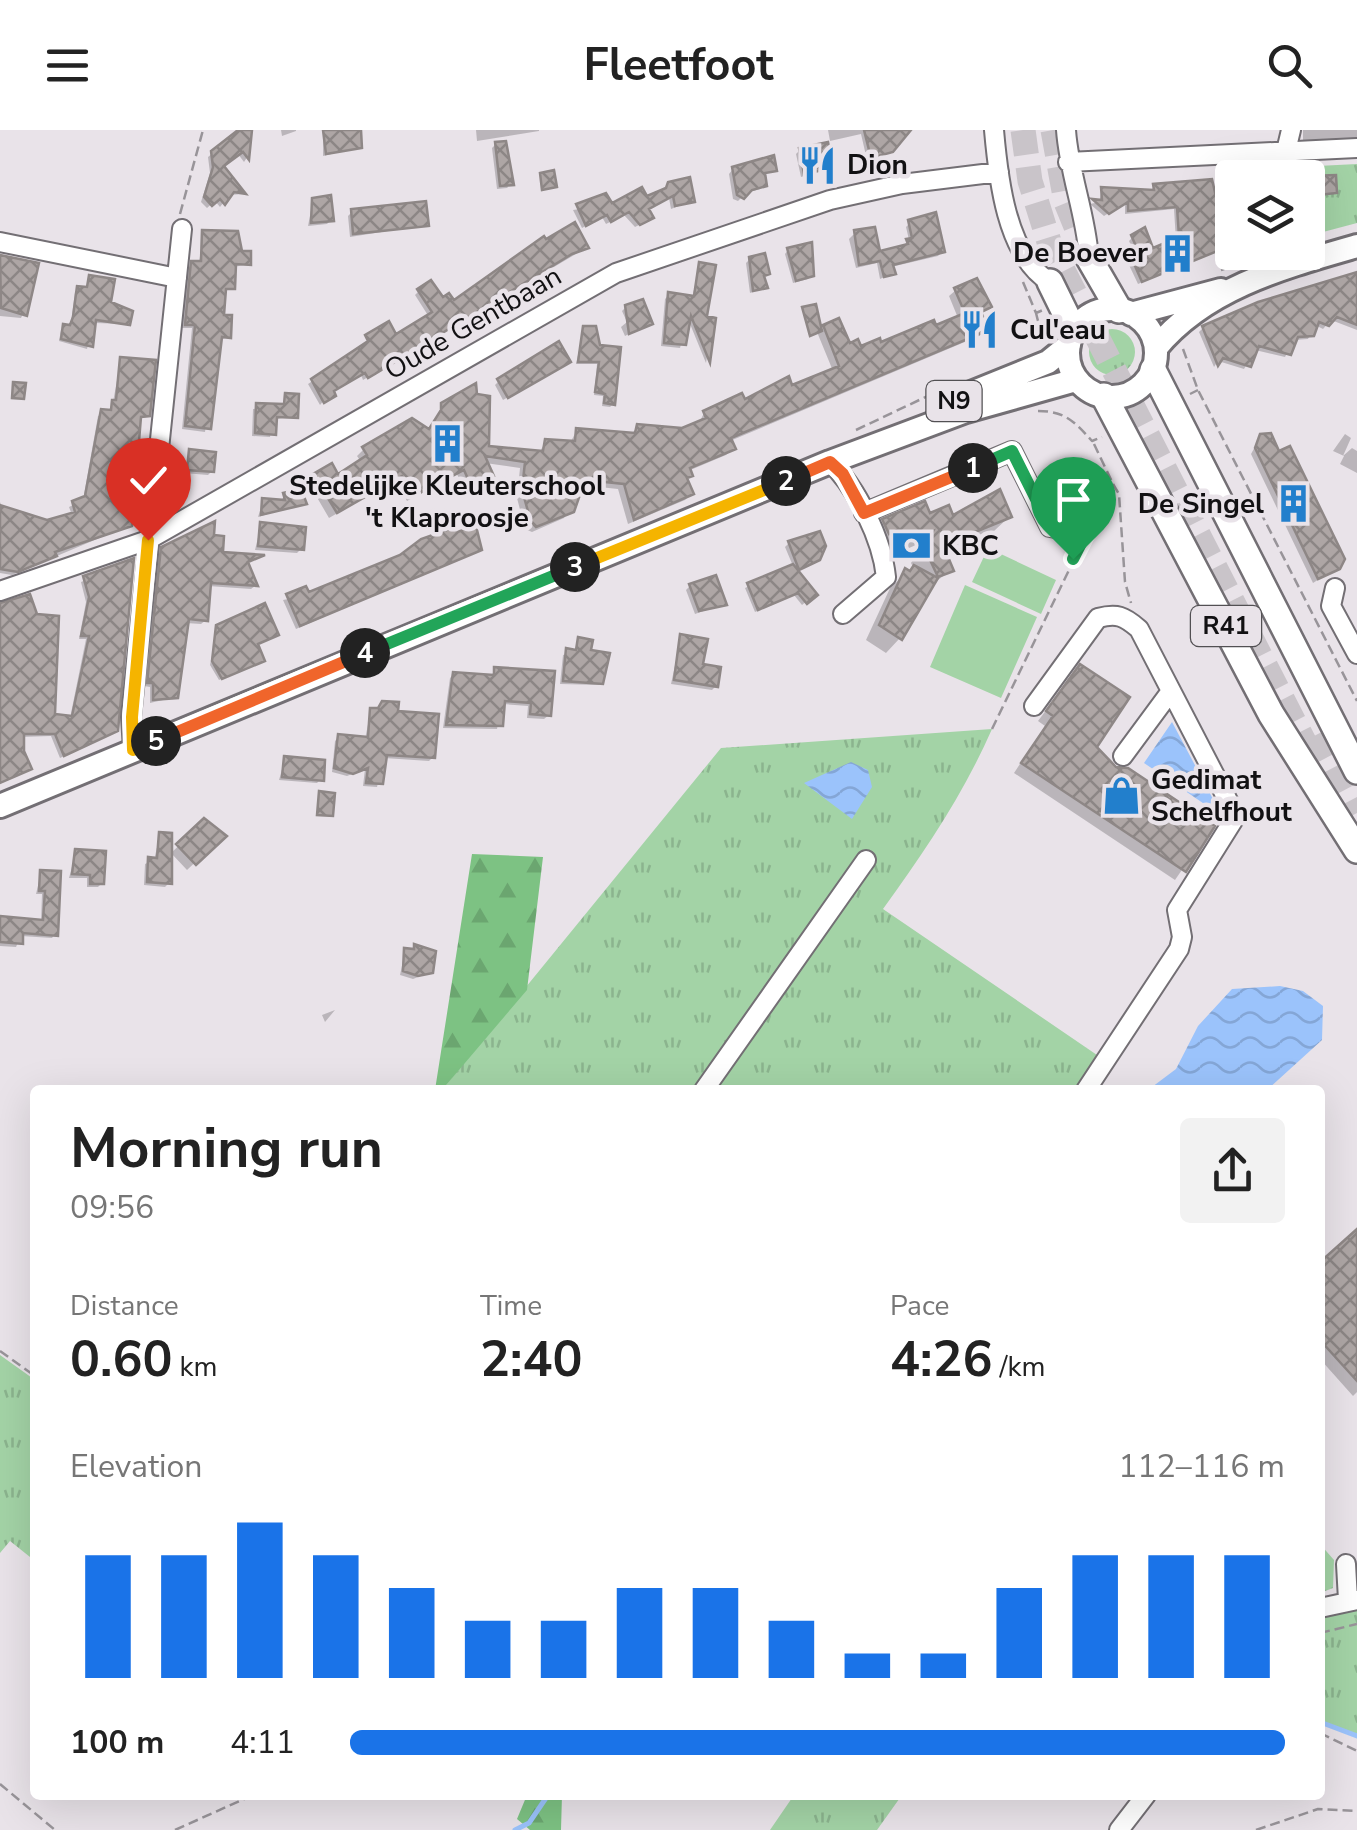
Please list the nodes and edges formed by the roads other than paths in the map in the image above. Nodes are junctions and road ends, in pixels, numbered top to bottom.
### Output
1 (994, 130) edge
2 (1066, 130) edge
3 (1290, 130) edge
4 (1357, 148) edge
5 (1286, 151) junction
6 (1068, 162) junction
7 (999, 172) junction
8 (182, 230) road end
9 (0, 242) edge
10 (1357, 246) edge
11 (1090, 258) joint
12 (177, 278) junction
13 (1050, 282) joint
14 (1224, 292) junction
15 (1125, 312) junction
16 (1072, 338) junction
17 (1154, 359) junction
18 (1076, 380) junction
19 (1104, 396) junction
20 (835, 460) junction
21 (864, 513) junction
22 (1096, 514) road end
23 (148, 540) junction
24 (1335, 588) dead end
25 (0, 591) edge
26 (843, 614) dead end
27 (1357, 654) edge
28 (1171, 690) junction
29 (1034, 706) dead end
30 (133, 750) junction
31 (1123, 756) dead end
32 (1357, 771) edge
33 (0, 806) edge
34 (1357, 850) edge
35 (866, 860) dead end
36 (708, 1085) edge
37 (1089, 1085) edge
38 (1346, 1564) dead end
39 (1352, 1600) edge
40 (1325, 1607) edge
41 (1142, 1800) edge
42 (1120, 1830) edge

1 - 7 street
2 - 6 street, R41
3 - 5 street
4 - 5 street
5 - 6 street
6 - 11 street, R41
7 - 13 street
7 - 23 street, Oude Gentbaan
8 - 12 street
9 - 12 street
10 - 14 main road, N9
11 - 15 highway, R41
12 - 23 street
13 - 16 highway
14 - 15 main road, N9
14 - 17 main road, N9
15 - 16 main road, N9
15 - 17 main road, R41
16 - 18 main road
16 - 20 main road, N9
17 - 19 main road, N9
17 - 32 highway, R41
18 - 19 main road
18 - 20 main road, N9
19 - 34 highway, R41
20 - 21 street
20 - 30 main road, N9
21 - 22 street
21 - 26 street
23 - 25 street, Oude Gentbaan
23 - 30 street
24 - 27 street
28 - 29 street
28 - 31 street
28 - 37 street
30 - 33 main road, N9
35 - 36 street
38 - 39 street
39 - 40 street
41 - 42 street

